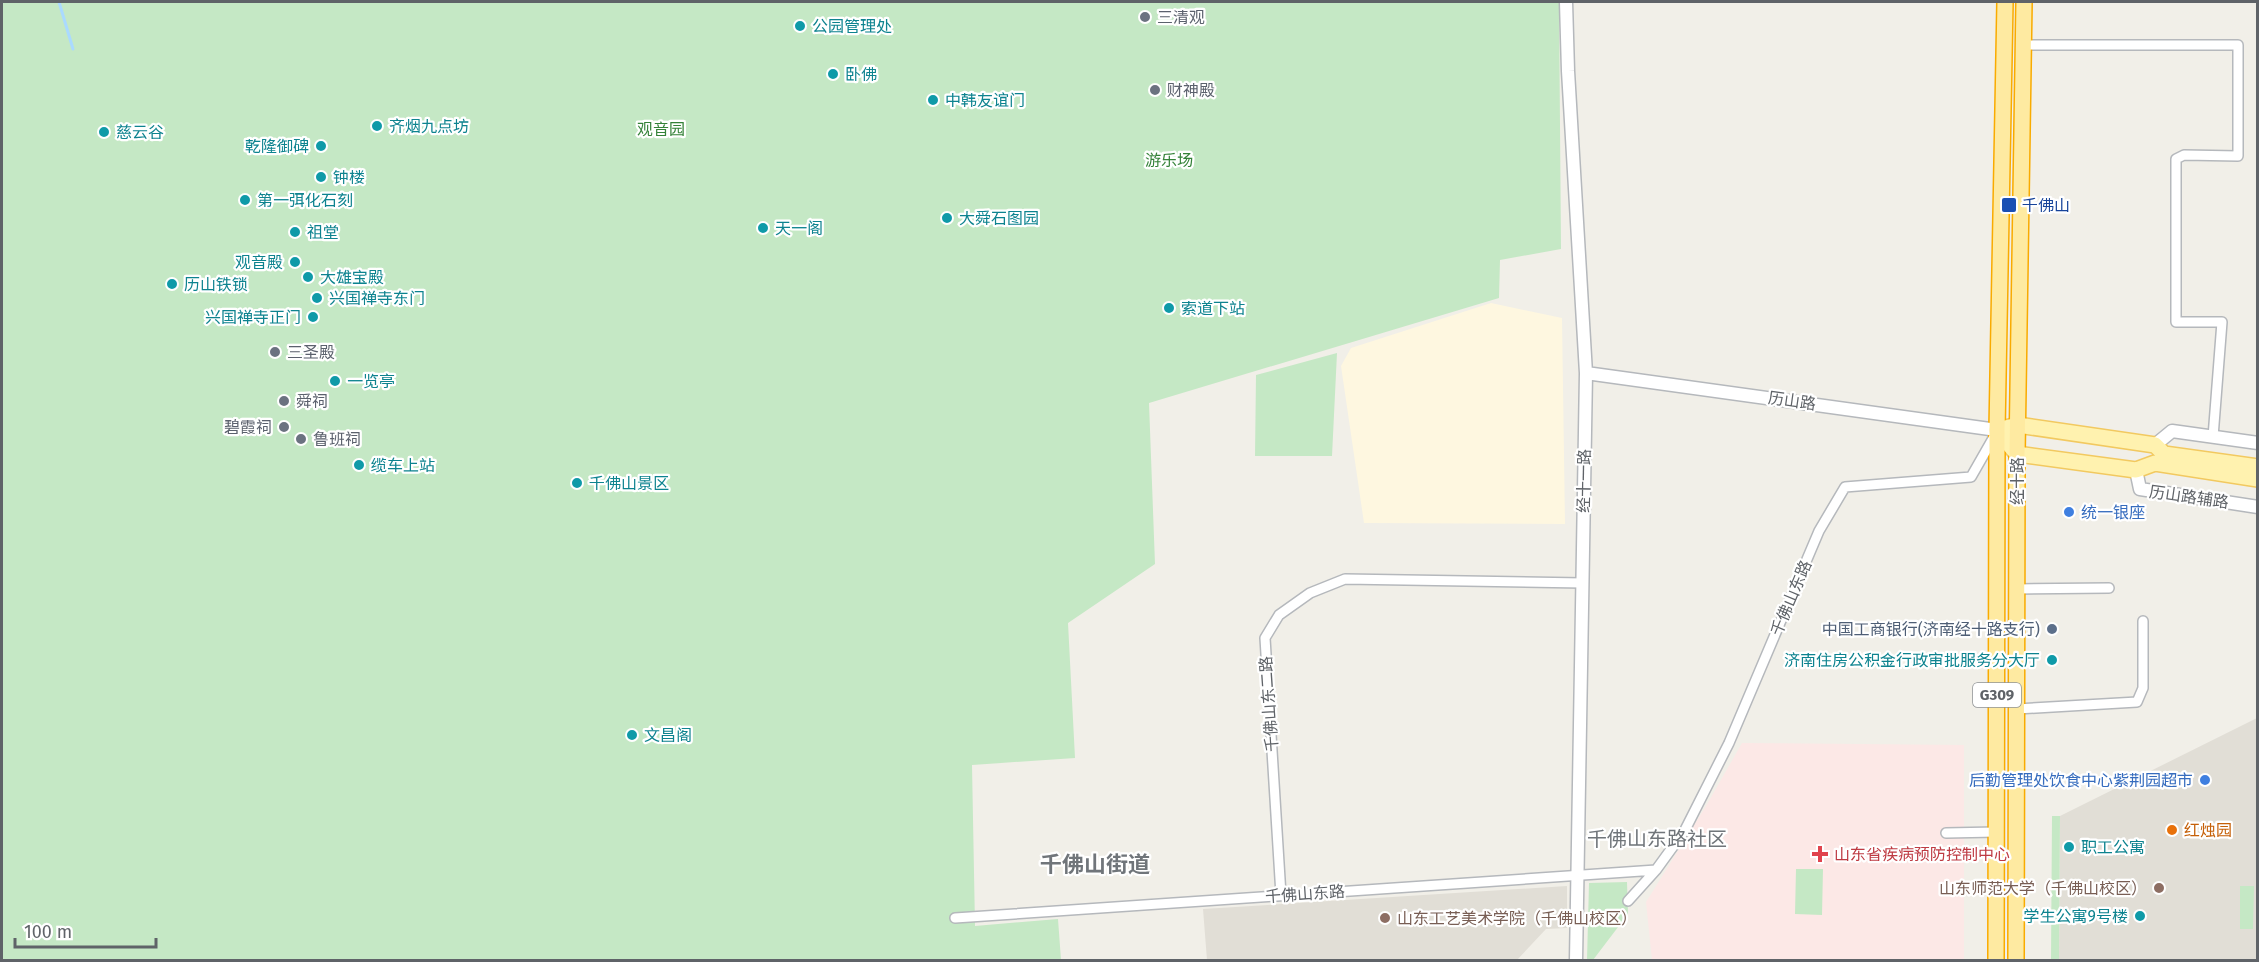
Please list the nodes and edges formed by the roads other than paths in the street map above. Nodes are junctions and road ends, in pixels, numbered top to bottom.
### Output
1 (1566, 2) edge
2 (2005, 2) edge
3 (2024, 2) edge
4 (2023, 45) junction
5 (1586, 373) junction
6 (2018, 425) junction
7 (1997, 430) junction
8 (2213, 437) junction
9 (2258, 443) edge
10 (2155, 445) junction
11 (2017, 454) junction
12 (2258, 467) edge
13 (2136, 470) junction
14 (2258, 479) edge
15 (2258, 507) edge
16 (1583, 583) junction
17 (2109, 588) dead end
18 (2017, 589) junction
19 (2143, 621) dead end
20 (2017, 709) junction
21 (1996, 832) junction
22 (1946, 833) dead end
23 (1656, 870) junction
24 (1578, 876) junction
25 (1281, 895) junction
26 (1628, 901) dead end
27 (955, 918) dead end
28 (1576, 960) edge
29 (1996, 960) edge
30 (2016, 960) edge

1 - 5 street, 经十一路
2 - 7 highway, 经十路 / G309
3 - 4 highway, 经十路 / G309
4 - 6 highway, 经十路 / G309
4 - 8 street
5 - 7 street, 历山路
5 - 16 street, 经十一路
6 - 7 main road, 历山路
6 - 10 main road, 历山路
6 - 11 highway, 经十路 / G309
7 - 11 main road
7 - 21 highway, 经十路 / G309
7 - 23 street, 千佛山东路
8 - 9 street
8 - 10 street
10 - 12 main road, 历山路
11 - 13 main road
11 - 18 highway, 经十路 / G309
13 - 14 main road
13 - 15 street, 历山路辅路
16 - 24 street, 经十一路
16 - 25 street, 千佛山东二路
17 - 18 street
18 - 20 highway, 经十路 / G309
19 - 20 street
20 - 30 highway, 经十路 / G309
21 - 22 street
21 - 29 highway, 经十路 / G309
23 - 24 street, 千佛山东路
23 - 26 street, 千佛山东路
24 - 25 street, 千佛山东路
24 - 28 street, 经十一路
25 - 27 street, 千佛山东路

